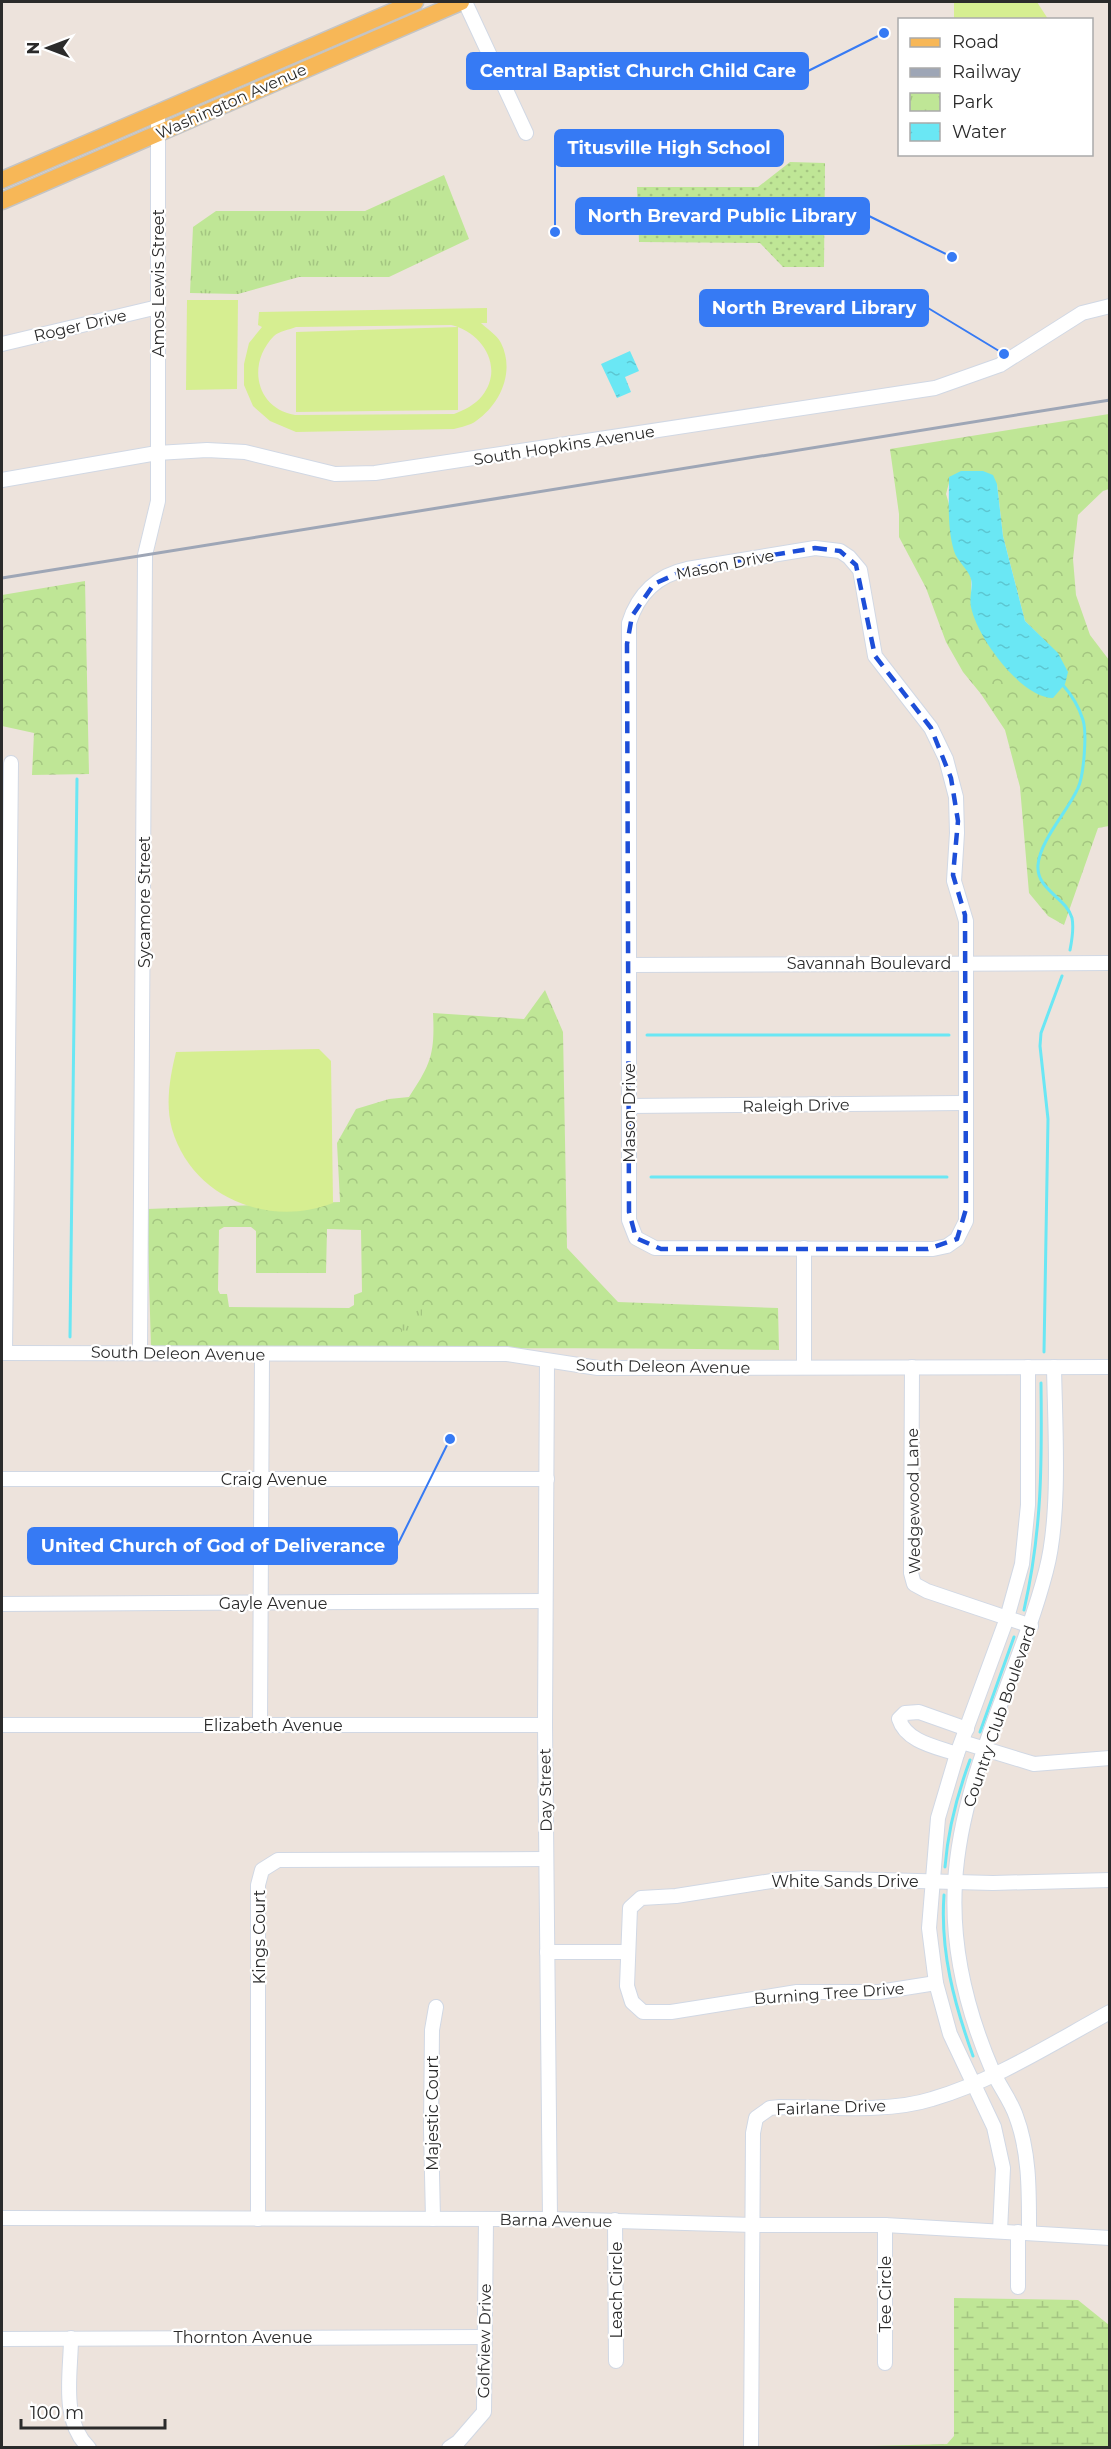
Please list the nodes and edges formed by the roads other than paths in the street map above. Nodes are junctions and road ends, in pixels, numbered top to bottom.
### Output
1 (415, 2) edge
2 (463, 2) edge
3 (305, 48) junction
4 (314, 65) junction
5 (158, 112) junction
6 (159, 132) junction
7 (526, 133) dead end
8 (5, 178) edge
9 (9, 198) edge
10 (1110, 306) edge
11 (158, 307) junction
12 (2, 344) edge
13 (157, 453) junction
14 (2, 480) edge
15 (11, 764) dead end
16 (6, 818) edge
17 (964, 962) junction
18 (1110, 963) edge
19 (629, 965) junction
20 (964, 1103) junction
21 (629, 1106) junction
22 (804, 1248) junction
23 (3, 1352) edge
24 (140, 1353) junction
25 (262, 1354) junction
26 (547, 1361) junction
27 (804, 1367) junction
28 (912, 1367) junction
29 (1028, 1367) junction
30 (1054, 1367) junction
31 (1110, 1367) edge
32 (261, 1478) junction
33 (2, 1479) edge
34 (546, 1479) junction
35 (545, 1601) junction
36 (261, 1603) junction
37 (2, 1604) edge
38 (1007, 1618) junction
39 (1031, 1626) junction
40 (260, 1724) junction
41 (2, 1725) edge
42 (545, 1725) junction
43 (962, 1742) junction
44 (984, 1751) junction
45 (1110, 1758) edge
46 (546, 1859) junction
47 (1110, 1880) edge
48 (931, 1881) junction
49 (955, 1882) junction
50 (547, 1952) junction
51 (627, 1952) junction
52 (936, 1983) junction
53 (436, 2007) dead end
54 (1110, 2012) edge
55 (994, 2073) junction
56 (972, 2084) junction
57 (2, 2218) edge
58 (258, 2219) junction
59 (433, 2219) junction
60 (486, 2219) junction
61 (550, 2219) junction
62 (615, 2220) junction
63 (885, 2224) junction
64 (753, 2225) junction
65 (1000, 2231) junction
66 (1023, 2232) junction
67 (1110, 2238) edge
68 (1018, 2287) dead end
69 (484, 2337) junction
70 (72, 2338) junction
71 (2, 2339) edge
72 (616, 2361) dead end
73 (885, 2363) dead end
74 (89, 2448) edge
75 (448, 2448) edge
76 (751, 2448) edge

1 - 3 main road, Washington Avenue
2 - 4 main road, Washington Avenue
2 - 7 street
3 - 4 main road
3 - 5 main road, Washington Avenue
4 - 6 main road, Washington Avenue
5 - 6 street, Amos Lewis Street
5 - 8 main road, Washington Avenue
6 - 9 main road, Washington Avenue
6 - 11 street, Amos Lewis Street
8 - 9 main road
10 - 13 street, South Hopkins Avenue
11 - 12 street, Roger Drive
11 - 13 street, Amos Lewis Street
13 - 14 street, South Hopkins Avenue
13 - 24 street, Sycamore Street
15 - 16 street
16 - 23 street
17 - 18 street, Savannah Boulevard
17 - 19 street, Savannah Boulevard
17 - 19 street, Mason Drive
17 - 20 street, Mason Drive
19 - 21 street, Mason Drive
20 - 21 street, Raleigh Drive
20 - 22 street, Mason Drive
21 - 22 street, Mason Drive
22 - 27 street
23 - 24 street, South Deleon Avenue
24 - 25 street, South Deleon Avenue
25 - 26 street, South Deleon Avenue
25 - 32 street
26 - 27 street, South Deleon Avenue
26 - 34 street, Day Street
27 - 28 street, South Deleon Avenue
28 - 29 street, South Deleon Avenue
28 - 38 street, Wedgewood Lane
29 - 30 street, South Deleon Avenue
29 - 38 street, Country Club Boulevard
30 - 31 street, South Deleon Avenue
30 - 39 street, Country Club Boulevard
32 - 33 street, Craig Avenue
32 - 34 street, Craig Avenue
32 - 36 street
34 - 35 street, Day Street
35 - 36 street, Gayle Avenue
35 - 42 street, Day Street
36 - 37 street, Gayle Avenue
36 - 40 street
38 - 39 street, Wedgewood Lane
38 - 43 street, Country Club Boulevard
39 - 44 street, Country Club Boulevard
40 - 41 street, Elizabeth Avenue
40 - 42 street, Elizabeth Avenue
42 - 46 street, Day Street
43 - 44 street
43 - 48 street, Country Club Boulevard
44 - 45 street
44 - 49 street, Country Club Boulevard
46 - 50 street, Day Street
46 - 58 street, Kings Court
47 - 49 street, White Sands Drive
48 - 49 street, White Sands Drive
48 - 51 street, White Sands Drive
48 - 52 street, Country Club Boulevard
49 - 55 street, Country Club Boulevard
50 - 51 street
50 - 61 street, Day Street
51 - 52 street, Burning Tree Drive
52 - 56 street, Country Club Boulevard
53 - 59 street, Majestic Court
54 - 55 street, Fairlane Drive
55 - 56 street, Fairlane Drive
55 - 66 street, Country Club Boulevard
56 - 64 street, Fairlane Drive
56 - 65 street, Country Club Boulevard
57 - 58 street, Barna Avenue
58 - 59 street, Barna Avenue
59 - 60 street, Barna Avenue
60 - 61 street, Barna Avenue
60 - 69 street, Golfview Drive
61 - 62 street, Barna Avenue
62 - 64 street, Barna Avenue
62 - 72 street, Leach Circle
63 - 64 street, Barna Avenue
63 - 65 street, Barna Avenue
63 - 73 street, Tee Circle
64 - 76 street, Fairlane Drive
65 - 66 street, Barna Avenue
66 - 67 street, Barna Avenue
66 - 68 street, Country Club Boulevard
69 - 70 street, Thornton Avenue
69 - 75 street, Golfview Drive
70 - 71 street, Thornton Avenue
70 - 74 street

